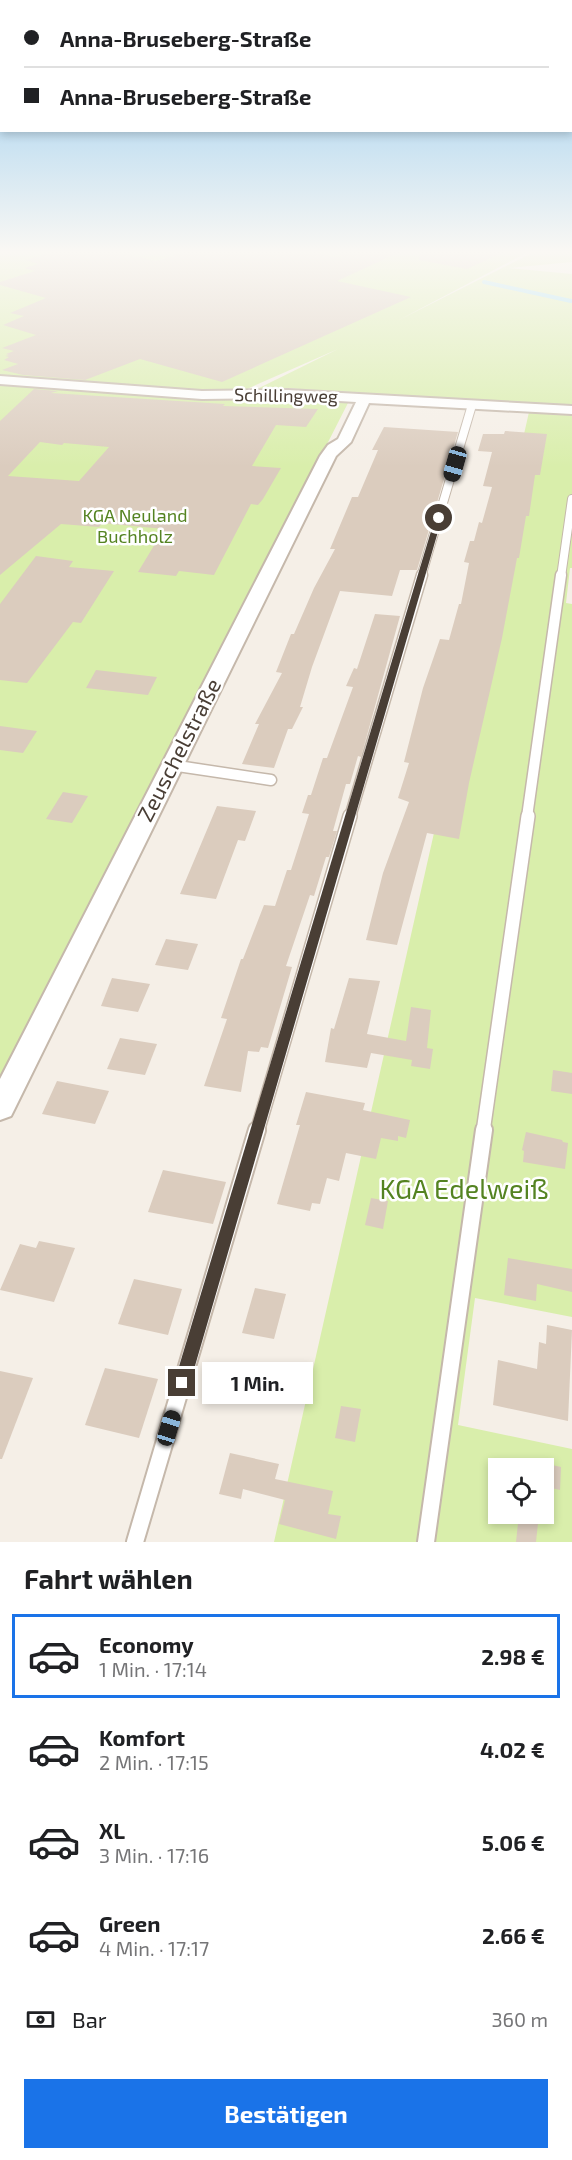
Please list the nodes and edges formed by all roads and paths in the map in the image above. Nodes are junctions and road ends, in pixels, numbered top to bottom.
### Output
1 (0, 380) edge
2 (364, 399) junction
3 (472, 405) junction
4 (572, 410) edge
5 (572, 499) edge
6 (171, 765) junction
7 (272, 780) dead end
8 (0, 1108) edge
9 (135, 1542) edge
10 (426, 1542) edge

1 - 2 street, Schillingweg
2 - 3 street, Schillingweg
2 - 6 street, Zeuschelstraße
3 - 4 street, Schillingweg
3 - 9 lane
5 - 10 lane
6 - 7 lane
6 - 8 street, Zeuschelstraße

